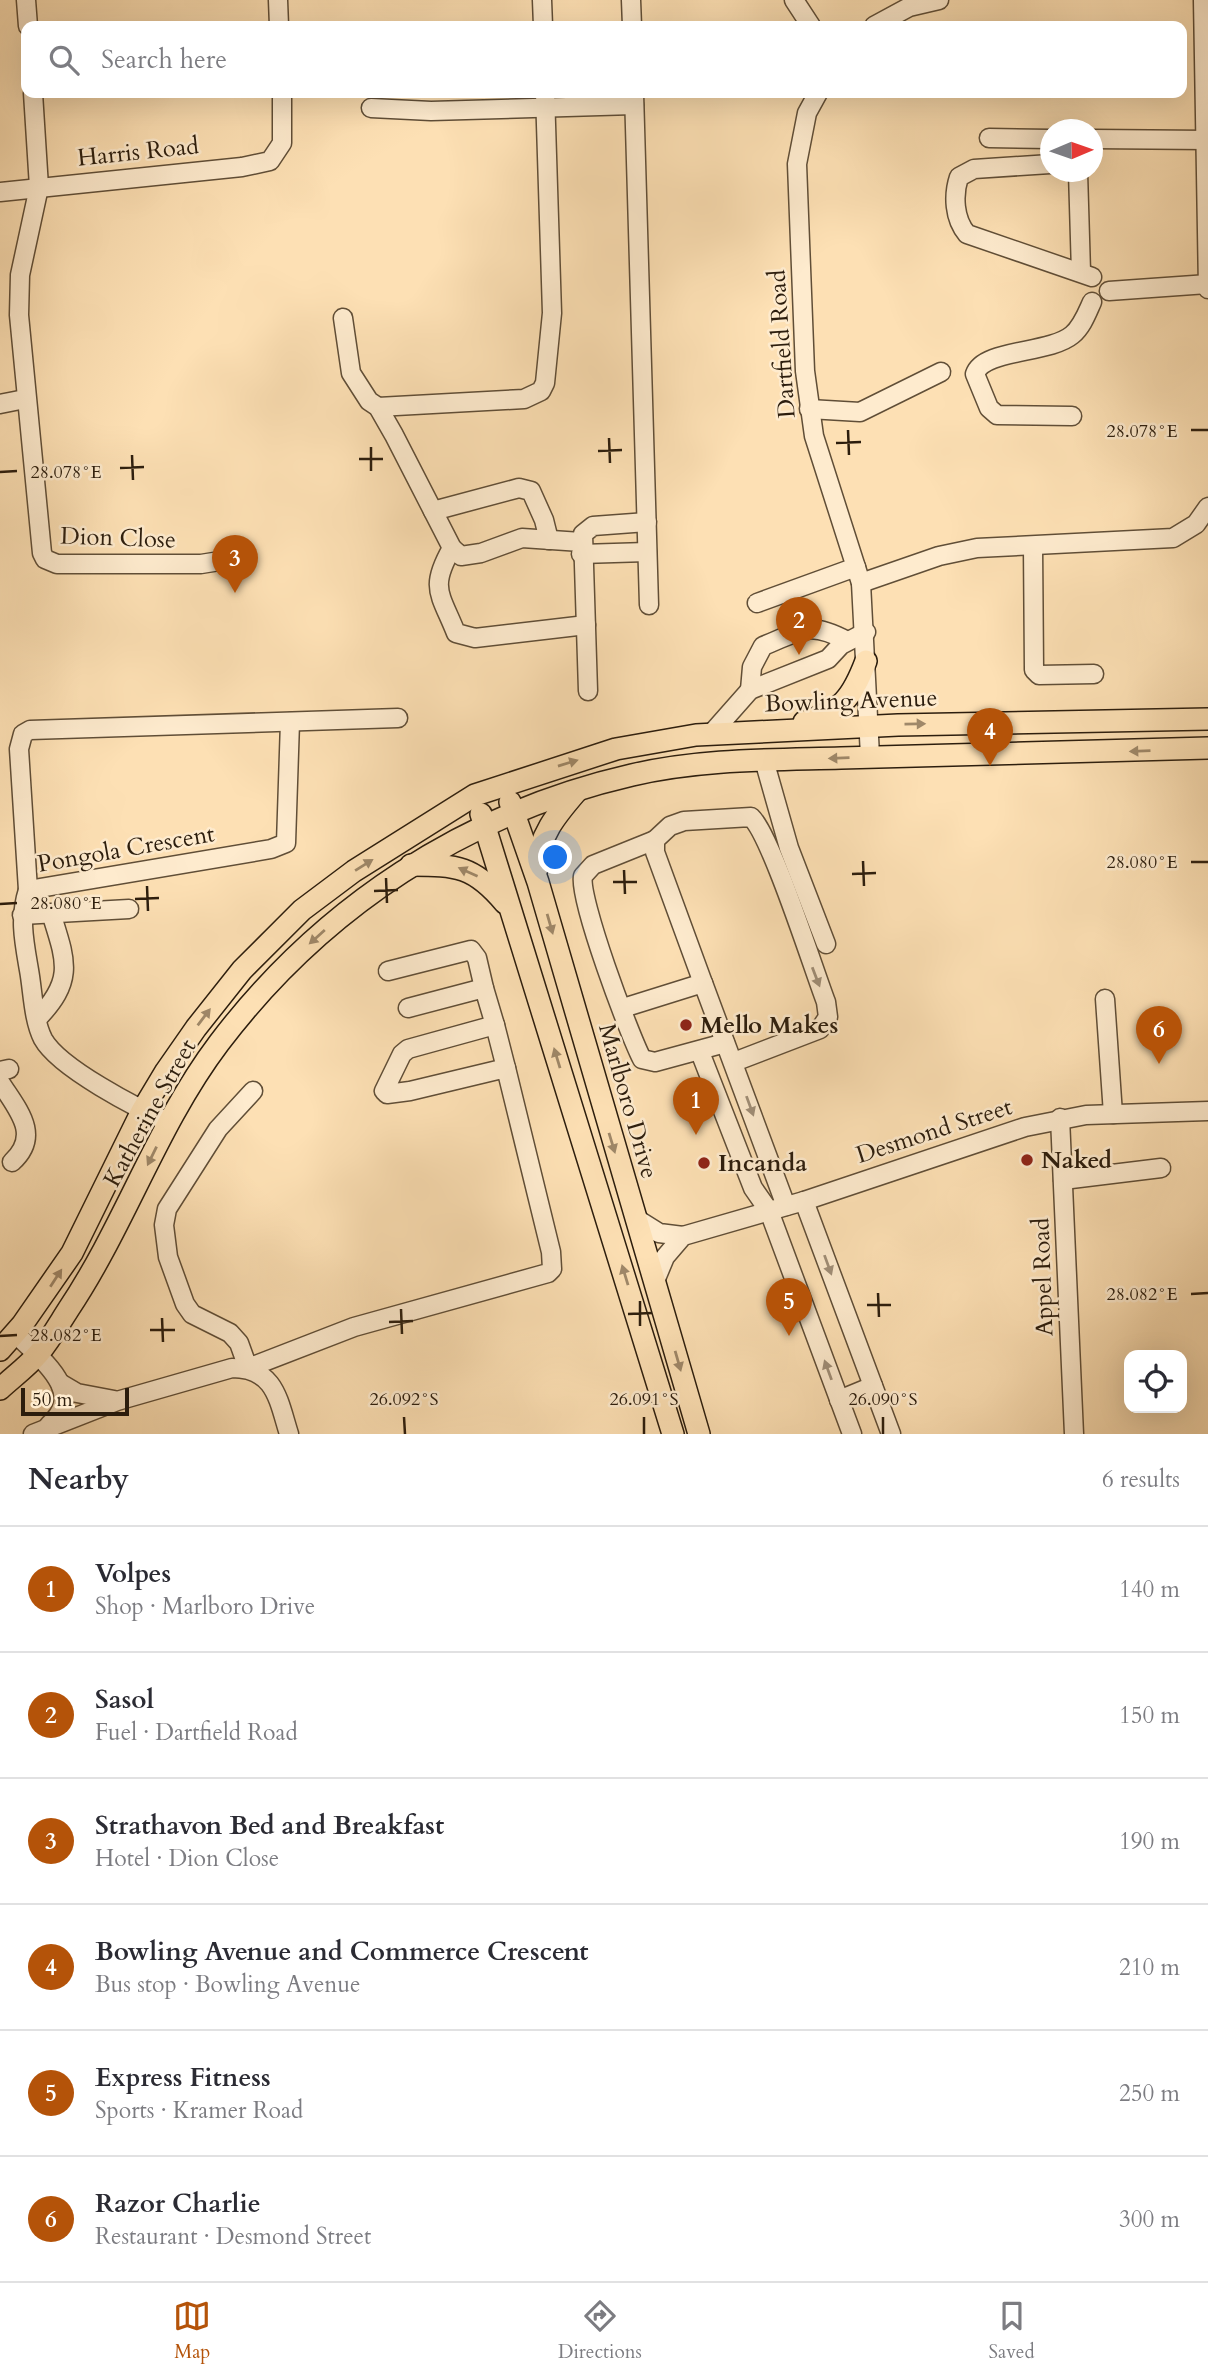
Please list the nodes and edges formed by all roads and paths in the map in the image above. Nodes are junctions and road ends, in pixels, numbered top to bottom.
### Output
1 (26, 0) edge
2 (278, 0) edge
3 (542, 0) edge
4 (631, 0) edge
5 (794, 0) edge
6 (939, 0) edge
7 (1203, 0) edge
8 (28, 21) edge
9 (279, 21) edge
10 (543, 21) edge
11 (632, 21) edge
12 (808, 21) edge
13 (883, 21) edge
14 (33, 98) edge
15 (282, 98) edge
16 (815, 98) edge
17 (634, 99) edge
18 (545, 100) edge
19 (371, 108) dead end
20 (989, 138) dead end
21 (1040, 138) edge
22 (1103, 139) edge
23 (1207, 140) edge
24 (1040, 165) edge
25 (1079, 182) edge
26 (39, 187) junction
27 (0, 192) edge
28 (1207, 219) edge
29 (1087, 274) junction
30 (1208, 287) edge
31 (1109, 290) junction
32 (1092, 302) junction
33 (343, 318) dead end
34 (941, 372) dead end
35 (25, 399) junction
36 (0, 404) edge
37 (377, 407) junction
38 (809, 409) junction
39 (1072, 416) dead end
40 (1207, 509) edge
41 (433, 511) junction
42 (647, 522) junction
43 (609, 525) junction
44 (549, 540) junction
45 (1032, 546) junction
46 (452, 548) junction
47 (581, 548) junction
48 (647, 552) junction
49 (611, 553) junction
50 (226, 560) dead end
51 (859, 575) junction
52 (757, 603) dead end
53 (649, 605) dead end
54 (586, 625) junction
55 (866, 632) junction
56 (848, 641) junction
57 (866, 661) junction
58 (1094, 674) dead end
59 (588, 691) dead end
60 (750, 691) junction
61 (398, 718) dead end
62 (1208, 719) edge
63 (1127, 721) junction
64 (290, 722) junction
65 (870, 726) junction
66 (1208, 727) edge
67 (782, 729) junction
68 (712, 733) junction
69 (1205, 749) edge
70 (870, 756) junction
71 (764, 760) junction
72 (503, 783) junction
73 (579, 789) junction
74 (475, 795) junction
75 (515, 812) junction
76 (485, 825) junction
77 (655, 840) junction
78 (411, 865) junction
79 (538, 882) junction
80 (28, 890) junction
81 (129, 909) dead end
82 (510, 910) junction
83 (51, 913) junction
84 (22, 915) junction
85 (826, 944) dead end
86 (388, 971) dead end
87 (703, 983) junction
88 (484, 988) junction
89 (1105, 999) dead end
90 (408, 1008) dead end
91 (623, 1008) junction
92 (37, 1018) junction
93 (495, 1025) junction
94 (725, 1043) junction
95 (700, 1052) junction
96 (734, 1062) junction
97 (506, 1068) junction
98 (3, 1074) edge
99 (253, 1091) dead end
100 (142, 1111) junction
101 (1208, 1111) edge
102 (1113, 1114) junction
103 (1060, 1118) junction
104 (169, 1122) junction
105 (12, 1162) dead end
106 (1161, 1168) dead end
107 (1063, 1180) junction
108 (804, 1201) junction
109 (777, 1209) junction
110 (635, 1218) junction
111 (683, 1237) junction
112 (655, 1281) junction
113 (15, 1333) junction
114 (0, 1350) edge
115 (37, 1356) junction
116 (248, 1368) junction
117 (60, 1383) junction
118 (873, 1386) junction
119 (0, 1388) edge
120 (839, 1400) junction
121 (117, 1401) junction
122 (49, 1425) junction
123 (33, 1434) edge
124 (289, 1434) edge
125 (673, 1434) edge
126 (699, 1434) edge
127 (852, 1434) edge
128 (891, 1434) edge
129 (1074, 1434) edge

1 - 8 street
2 - 9 street
3 - 10 street
4 - 11 street
5 - 12 street
6 - 13 street
7 - 23 street
14 - 26 street
15 - 26 street, Harris Road
16 - 38 street, Dartfield Road
17 - 18 street
17 - 42 street
18 - 19 street
18 - 37 street
20 - 21 street
22 - 23 street
23 - 28 street
24 - 29 street
25 - 29 street
26 - 27 street, Harris Road
26 - 35 street
28 - 30 street
29 - 31 street
29 - 32 street
30 - 31 street
31 - 32 street
32 - 39 street
33 - 37 street
34 - 38 street
35 - 36 street
35 - 50 street, Dion Close
37 - 41 street
38 - 51 street, Dartfield Road
40 - 45 street
41 - 44 street
41 - 46 street
42 - 43 street
42 - 48 street
43 - 47 street
43 - 49 street
44 - 46 street
44 - 47 street
45 - 51 street
45 - 58 street
46 - 54 street
47 - 49 street
47 - 54 street
48 - 49 street
48 - 53 street
51 - 52 street
51 - 55 street, Dartfield Road
54 - 59 street
55 - 56 street
55 - 57 street, Dartfield Road
56 - 60 street
56 - 60 street
57 - 65 street, Dartfield Road
57 - 67 main road
60 - 68 street
61 - 64 street
62 - 63 main road, Bowling Avenue
65 -> 63 main road, Bowling Avenue
63 - 66 main road
64 - 80 street, Pongola Crescent
64 - 80 street
65 - 67 main road, Bowling Avenue
65 - 70 street, Dartfield Road
67 - 68 main road, Bowling Avenue
72 -> 68 main road, Bowling Avenue
69 -> 70 main road
70 -> 71 main road
71 - 73 main road
71 - 85 street
72 - 74 main road, Katherine Street
72 - 75 main road, Marlboro Drive
73 - 75 main road
73 - 79 main road
74 - 76 main road
100 -> 74 main road, Katherine Street
75 - 76 main road, Katherine Street
75 - 79 main road, Marlboro Drive
76 - 78 main road, Katherine Street
76 - 82 main road
77 - 87 street
77 - 91 street
77 -> 96 street
82 -> 78 main road
78 -> 104 main road, Katherine Street
79 -> 110 main road, Marlboro Drive
80 - 84 street, Pongola Crescent
81 - 83 street
125 -> 82 main road
83 - 84 street
83 - 92 street
84 - 92 street, Pongola Crescent
86 - 88 street
87 - 91 street
87 - 94 street
88 - 90 street
88 - 93 street
89 - 102 street
91 - 95 street
92 - 100 street, Pongola Crescent
93 - 97 street
93 - 97 street
94 - 95 street
94 - 96 street
95 - 109 street
96 -> 109 street
97 - 116 street
98 - 105 street
99 - 116 street
100 - 104 street, Pongola Crescent
113 -> 100 main road, Katherine Street
101 - 102 street, Desmond Street
102 - 103 street, Desmond Street
103 - 107 street, Appel Road
103 - 108 street, Desmond Street
104 -> 115 main road, Katherine Street
106 - 107 street
107 - 129 street, Appel Road
108 - 109 street, Desmond Street
108 -> 118 street
109 - 111 street, Desmond Street
120 -> 109 street
110 - 111 street
110 - 112 main road, Marlboro Drive
111 - 112 street
112 -> 126 main road, Marlboro Drive
113 - 114 main road, Katherine Street
113 - 115 street
115 - 117 street
115 - 119 main road, Katherine Street
116 - 121 street
116 - 124 street
117 - 121 street
117 - 122 street
118 - 120 street
118 - 128 street
120 - 127 street
121 - 122 street
122 - 123 street

